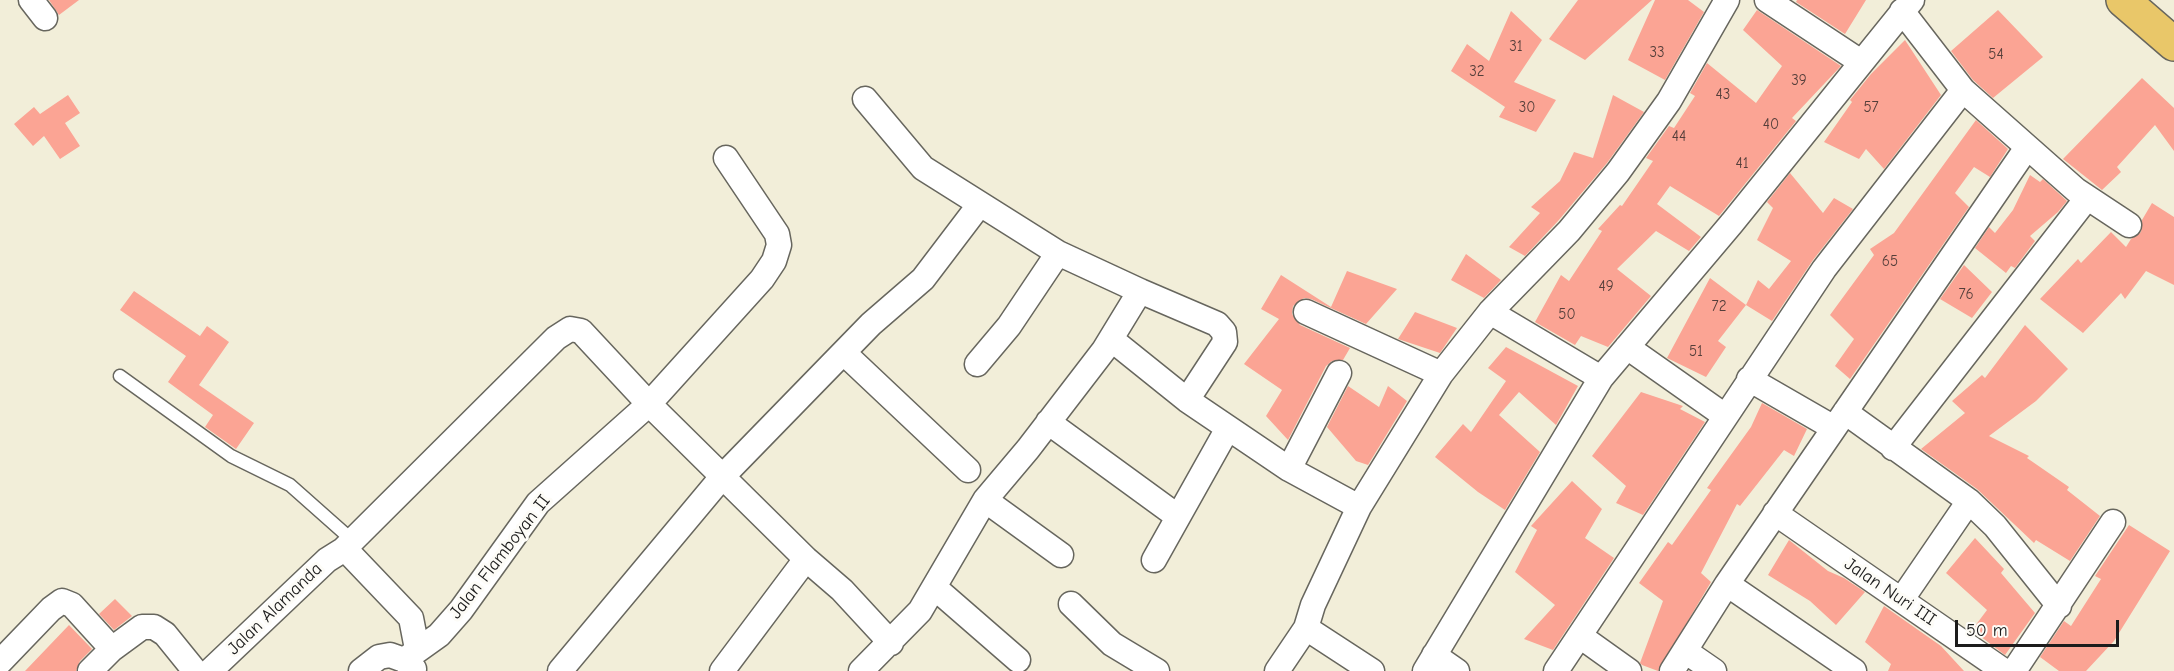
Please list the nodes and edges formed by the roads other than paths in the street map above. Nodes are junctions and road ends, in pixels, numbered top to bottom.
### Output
1 (1727, 0) edge
2 (1767, 0) edge
3 (2123, 0) edge
4 (1907, 6) edge
5 (2174, 44) edge
6 (1861, 62) junction
7 (1963, 90) junction
8 (865, 99) dead end
9 (2026, 149) junction
10 (726, 159) dead end
11 (2087, 198) junction
12 (980, 204) junction
13 (2129, 225) dead end
14 (1058, 253) junction
15 (1140, 291) junction
16 (1306, 312) dead end
17 (1490, 312) junction
18 (1111, 339) junction
19 (1627, 347) junction
20 (845, 354) junction
21 (977, 364) dead end
22 (1339, 373) dead end
23 (1441, 374) junction
24 (120, 376) dead end
25 (1601, 378) junction
26 (1749, 379) junction
27 (1187, 400) junction
28 (649, 404) junction
29 (1725, 416) junction
30 (1839, 420) junction
31 (1048, 422) junction
32 (1228, 428) junction
33 (1893, 448) junction
34 (1289, 469) junction
35 (968, 470) dead end
36 (722, 477) junction
37 (985, 500) junction
38 (1970, 501) junction
39 (1359, 507) junction
40 (1775, 513) junction
41 (1177, 516) junction
42 (2113, 522) dead end
43 (348, 545) junction
44 (1061, 555) dead end
45 (806, 559) junction
46 (1154, 560) dead end
47 (1727, 584) junction
48 (934, 587) junction
49 (1902, 599) junction
50 (1071, 604) dead end
51 (2059, 606) junction
52 (1306, 628) junction
53 (1580, 636) junction
54 (891, 643) junction
55 (112, 649) junction
56 (412, 660) edge
57 (1018, 660) dead end
58 (1678, 661) edge
59 (0, 662) edge
60 (1430, 663) edge
61 (90, 671) edge
62 (195, 671) edge
63 (210, 671) edge
64 (362, 671) edge
65 (560, 671) edge
66 (722, 671) edge
67 (861, 671) edge
68 (1157, 671) edge
69 (1277, 671) edge
70 (1372, 671) edge
71 (1458, 671) edge
72 (1556, 671) edge
73 (1629, 671) edge
74 (1714, 671) edge
75 (1854, 671) edge
76 (2004, 671) edge
77 (2014, 671) edge

1 - 17 street
2 - 6 street
3 - 5 main road
4 - 6 street
4 - 7 street
6 - 19 street
7 - 9 street
7 - 26 street
8 - 12 street
9 - 11 street
9 - 30 street
10 - 28 street, Jalan Flamboyan II
11 - 13 street
11 - 33 street
12 - 14 street
12 - 20 street
14 - 15 street
14 - 21 street
15 - 18 street
15 - 27 street
16 - 23 street
17 - 23 street
17 - 25 street
18 - 27 street
18 - 31 street
19 - 25 street
19 - 29 street
20 - 35 street
20 - 36 street
22 - 34 street
23 - 39 street
24 - 43 lane
25 - 60 street
26 - 29 street
26 - 30 street
27 - 32 street
28 - 36 street
28 - 43 street, Jalan Alamanda
28 - 56 street, Jalan Flamboyan II
29 - 53 street
30 - 33 street
30 - 40 street
31 - 37 street
31 - 41 street
32 - 34 street
32 - 41 street
33 - 38 street
34 - 39 street
36 - 45 street
36 - 65 street
37 - 44 street
37 - 48 street
38 - 49 street
38 - 51 street
39 - 52 street
40 - 47 street
40 - 49 street, Jalan Nuri III
41 - 46 street
42 - 51 street
43 - 56 street
43 - 63 street, Jalan Alamanda
45 - 54 street
45 - 66 street
47 - 58 street
47 - 75 street
48 - 54 street
48 - 57 street
49 - 76 street, Jalan Nuri III
50 - 68 street
51 - 77 street
52 - 69 street
52 - 70 street
53 - 72 street
53 - 73 street
54 - 67 street
55 - 59 street
55 - 61 street
55 - 62 street
56 - 64 street
58 - 74 street
60 - 71 street

